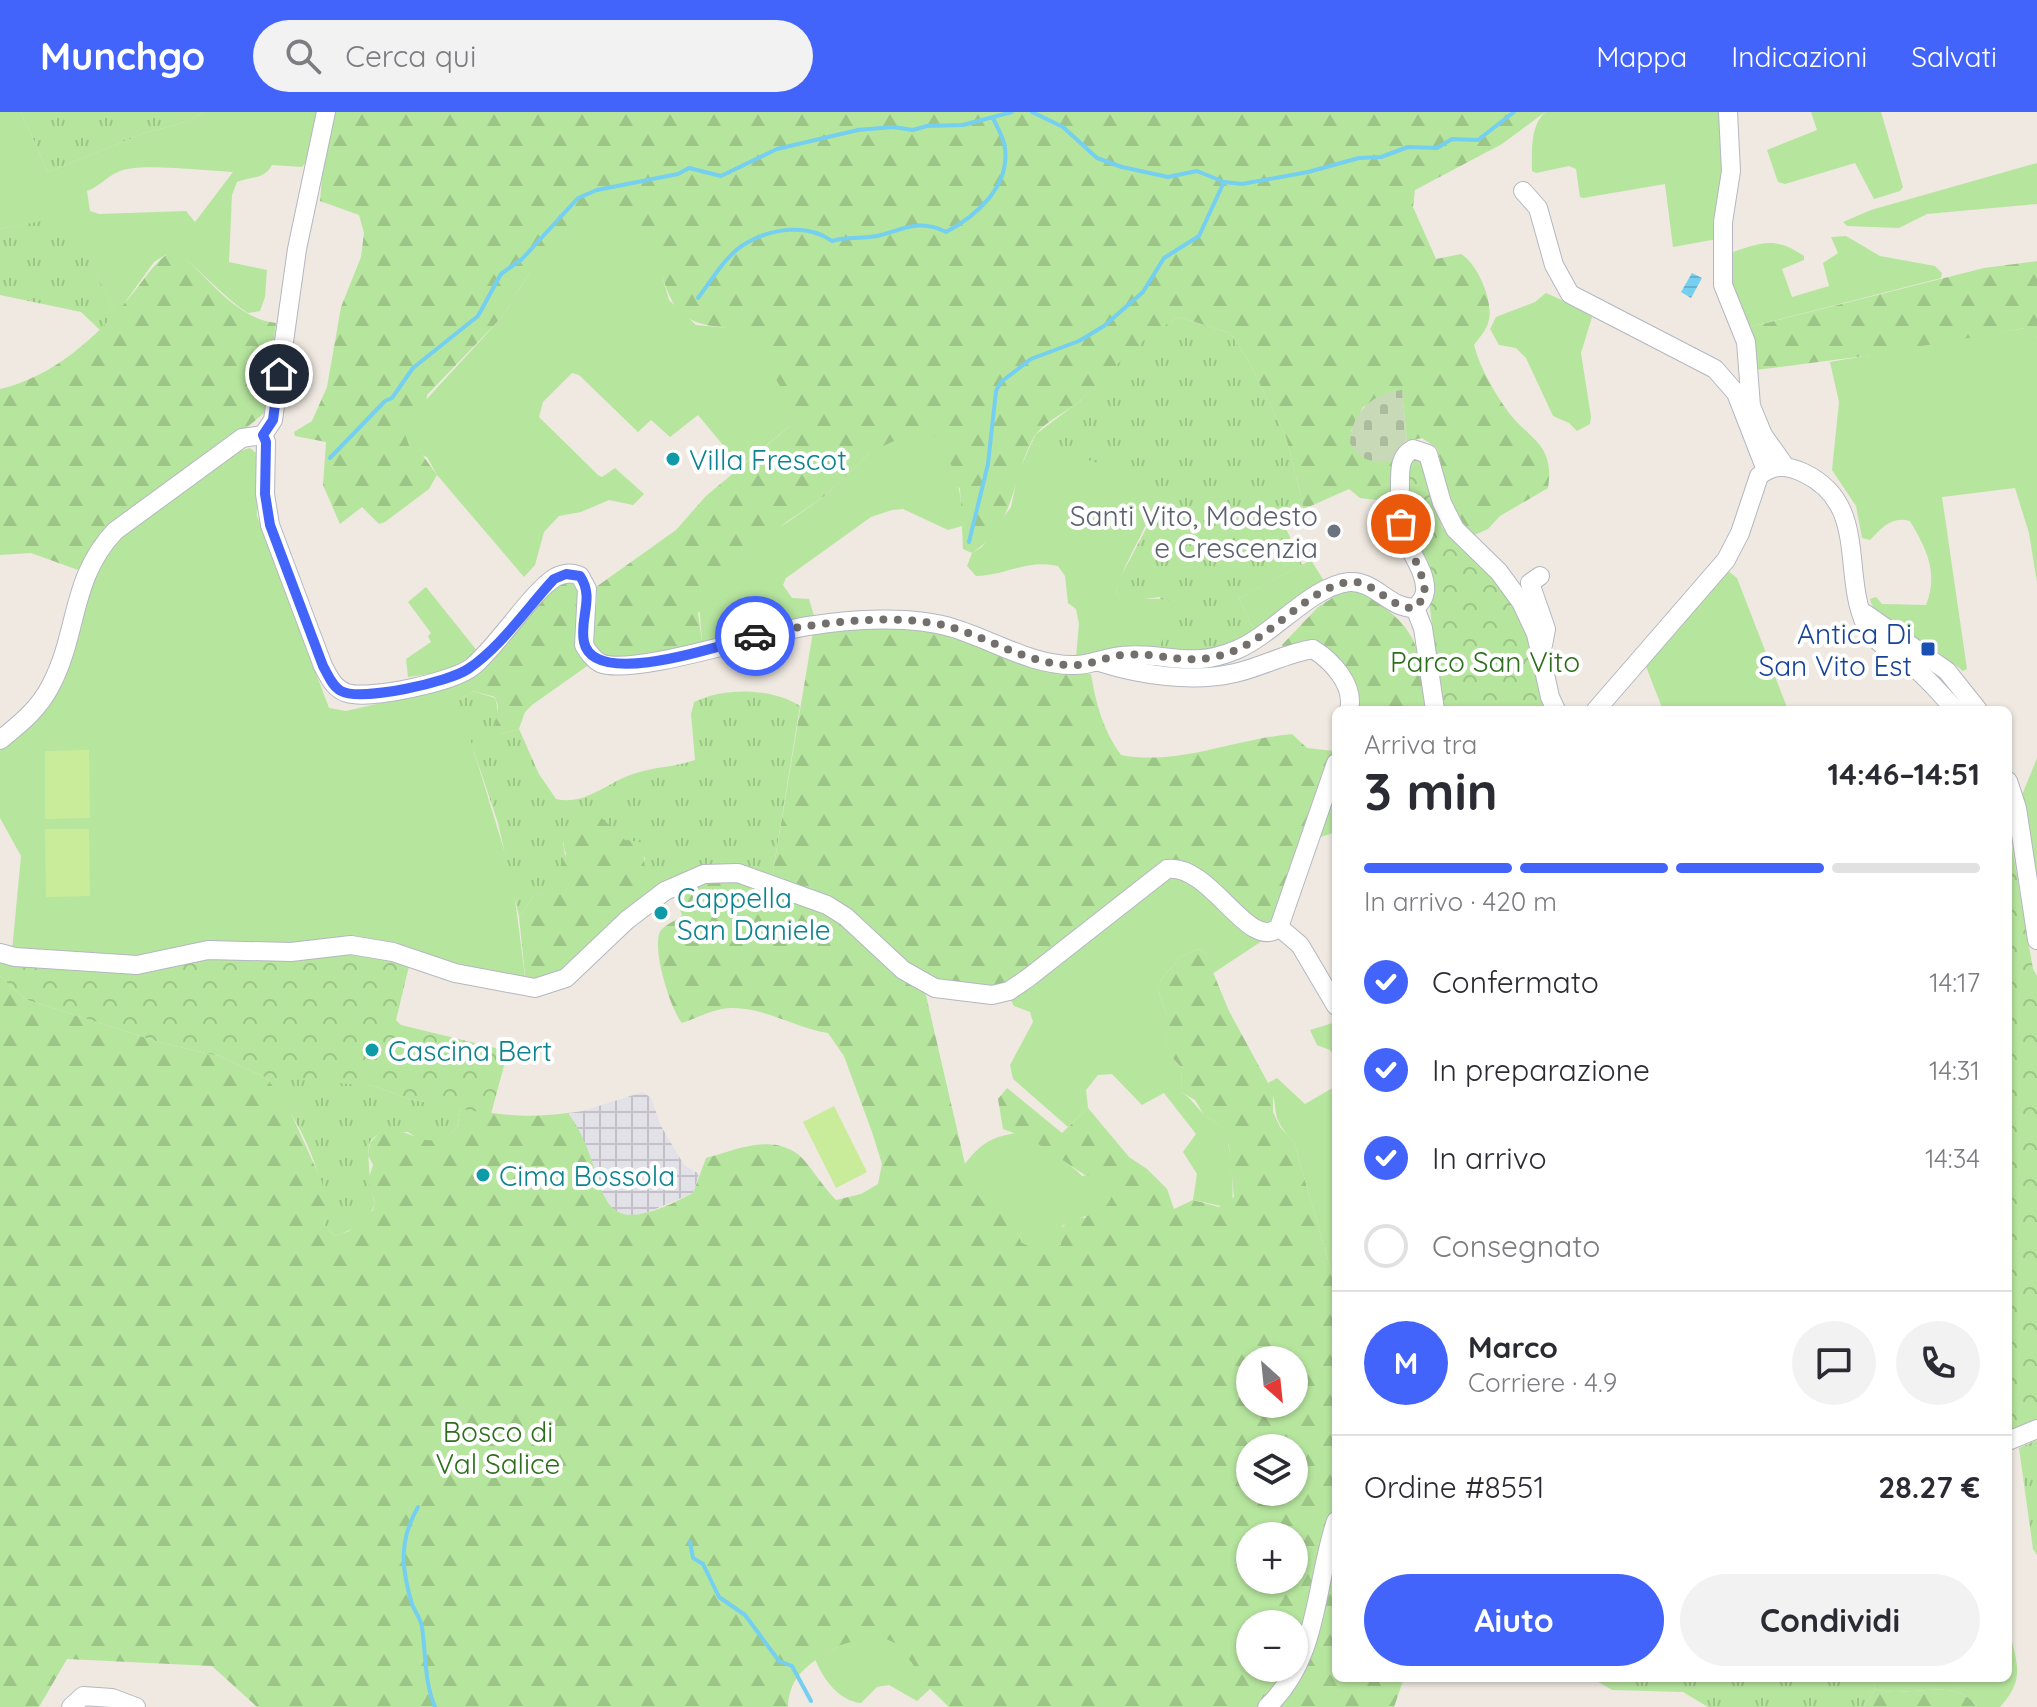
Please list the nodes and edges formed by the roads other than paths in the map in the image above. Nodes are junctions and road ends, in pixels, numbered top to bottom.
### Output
1 (326, 112) edge
2 (1728, 112) edge
3 (1523, 191) dead end
4 (263, 435) junction
5 (1785, 466) junction
6 (1766, 470) junction
7 (1540, 576) dead end
8 (1415, 608) junction
9 (1861, 609) junction
10 (1541, 652) junction
11 (1097, 661) junction
12 (1349, 706) edge
13 (1434, 706) edge
14 (1554, 706) edge
15 (1599, 706) edge
16 (1952, 706) edge
17 (1975, 706) edge
18 (0, 740) edge
19 (1332, 775) edge
20 (2012, 793) edge
21 (1279, 927) junction
22 (2037, 940) edge
23 (0, 953) edge
24 (1332, 999) edge
25 (2037, 1429) edge
26 (2012, 1439) edge
27 (1332, 1533) edge
28 (71, 1707) edge
29 (136, 1707) edge
30 (1267, 1707) edge

1 - 4 street
2 - 5 street
3 - 6 street
4 - 11 street
4 - 18 street
5 - 6 street
5 - 9 street
6 - 15 street
7 - 10 street
8 - 10 street
8 - 11 street
8 - 13 street
9 - 16 street
9 - 17 street
10 - 14 street
11 - 12 street
19 - 21 street
20 - 22 street
21 - 23 street
21 - 24 street
25 - 26 street
27 - 30 street
28 - 29 street

